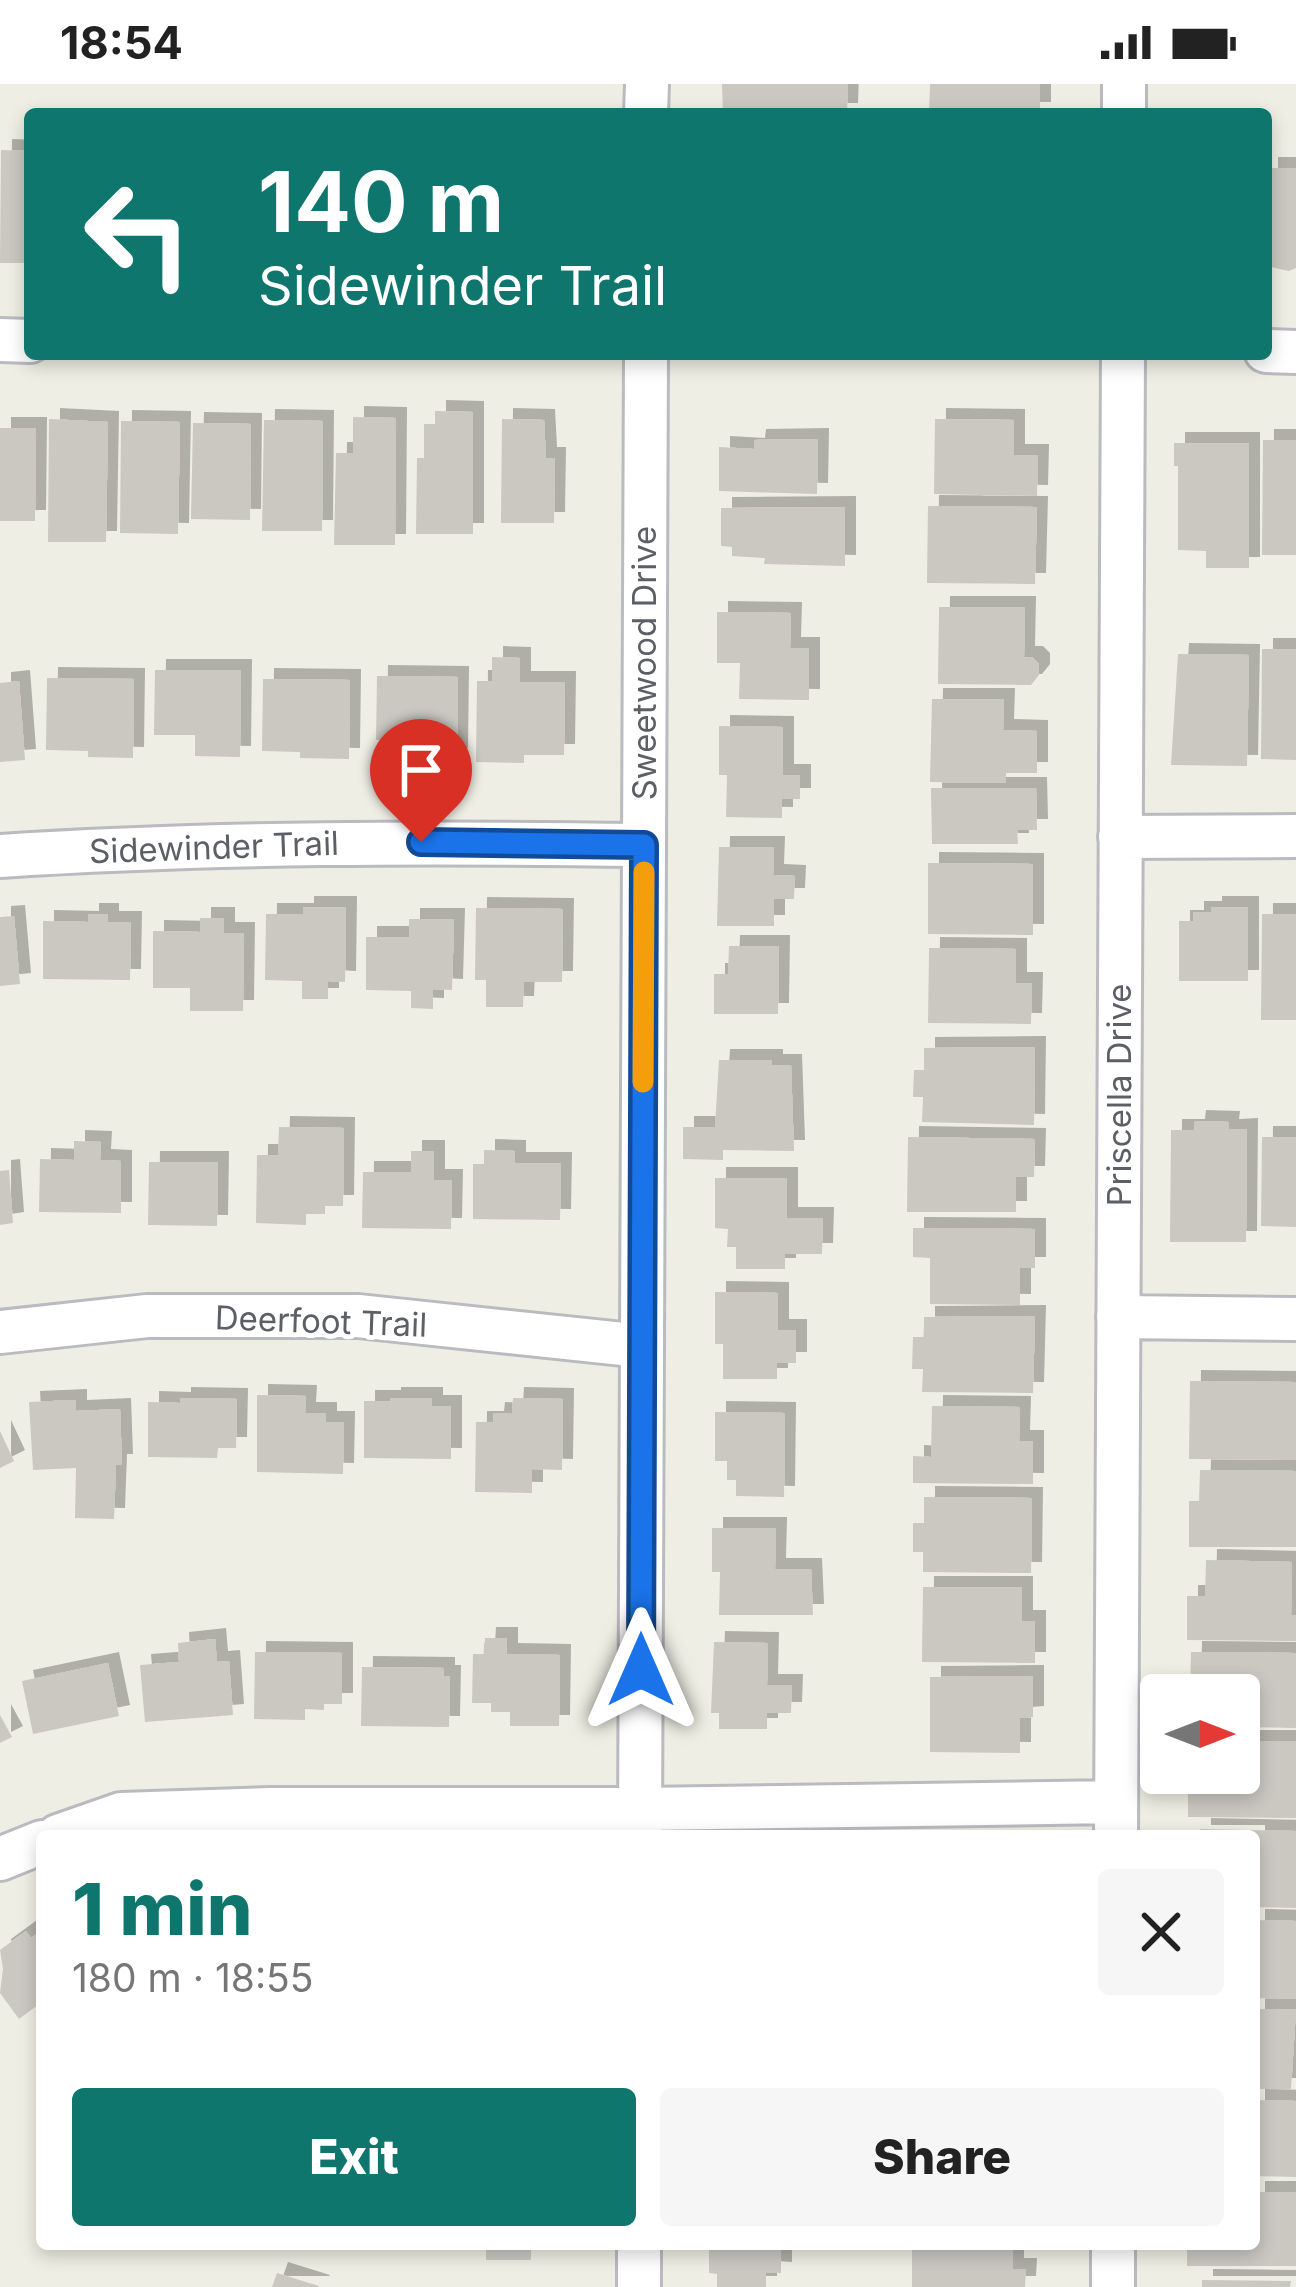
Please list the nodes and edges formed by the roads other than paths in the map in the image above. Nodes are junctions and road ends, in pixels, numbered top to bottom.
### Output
1 (646, 360) edge
2 (1123, 360) edge
3 (1296, 836) edge
4 (1120, 837) junction
5 (644, 845) junction
6 (0, 856) edge
7 (1118, 1316) junction
8 (1296, 1319) edge
9 (0, 1332) edge
10 (642, 1346) junction
11 (1115, 1819) edge
12 (640, 1822) edge
13 (75, 1830) edge
14 (36, 1844) edge
15 (0, 1859) edge
16 (639, 2250) edge
17 (1113, 2250) edge
18 (639, 2287) edge
19 (1113, 2287) edge

1 - 5 street, Sweetwood Drive
2 - 4 street, Priscella Drive
3 - 4 street
4 - 7 street, Priscella Drive
5 - 6 street, Sidewinder Trail
5 - 10 street, Sweetwood Drive
7 - 8 street
7 - 11 street, Priscella Drive
9 - 10 street, Deerfoot Trail
10 - 12 street, Sweetwood Drive
11 - 12 street
12 - 13 street
14 - 15 street
16 - 18 street
17 - 19 street

